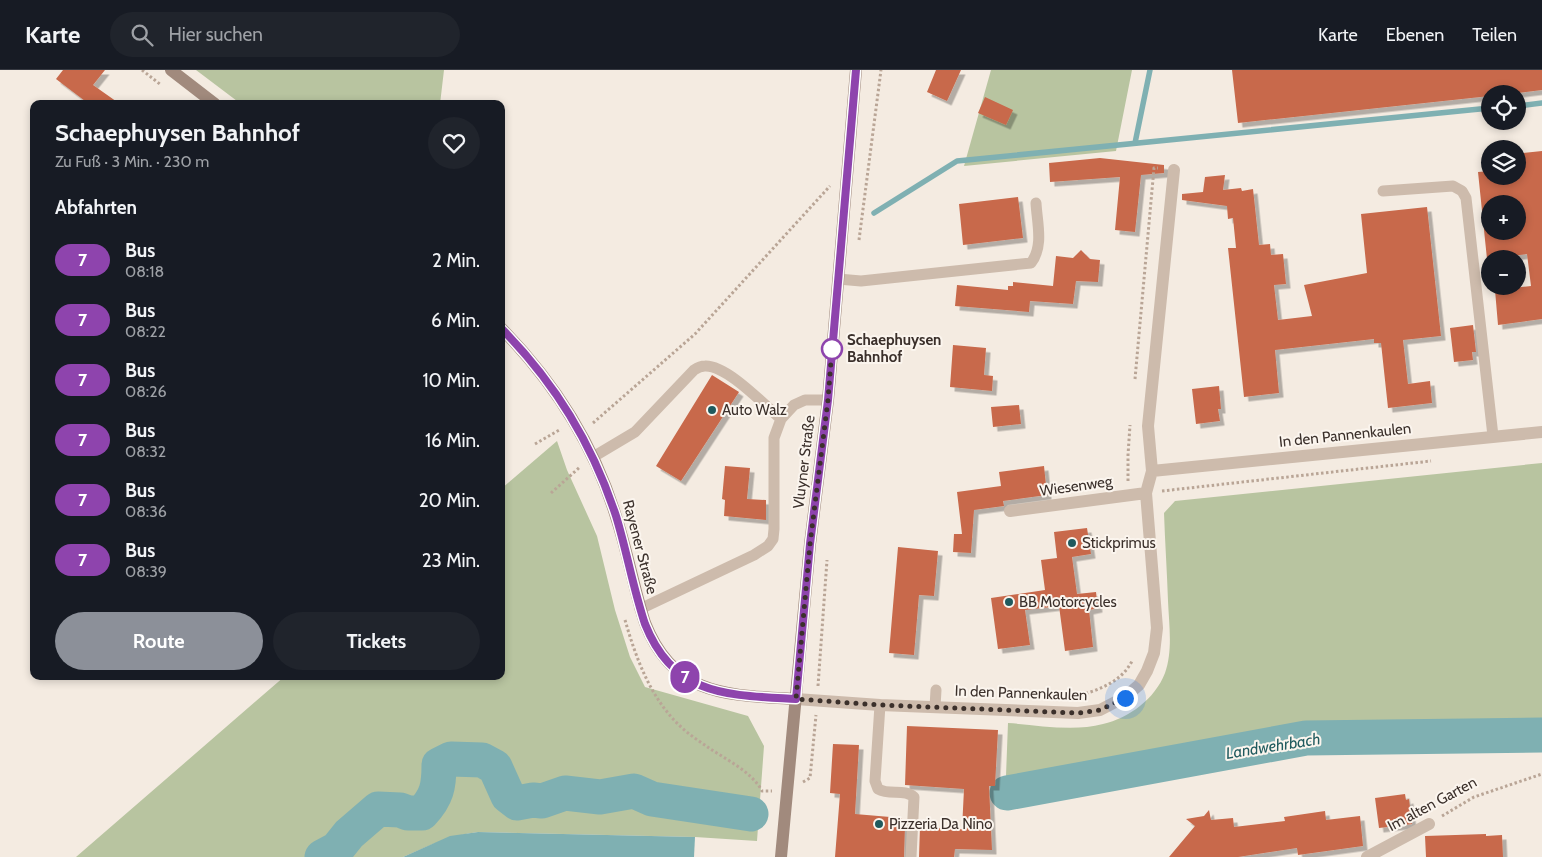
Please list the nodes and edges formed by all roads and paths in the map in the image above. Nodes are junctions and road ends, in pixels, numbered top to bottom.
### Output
1 (171, 70) edge
2 (856, 70) edge
3 (210, 100) edge
4 (847, 168) junction
5 (1174, 170) dead end
6 (1383, 191) dead end
7 (1036, 204) dead end
8 (838, 279) junction
9 (505, 332) edge
10 (828, 400) junction
11 (781, 419) junction
12 (574, 421) junction
13 (1542, 432) edge
14 (581, 433) junction
15 (1493, 436) junction
16 (535, 444) dead end
17 (593, 457) junction
18 (1433, 461) dead end
19 (1152, 471) junction
20 (551, 493) dead end
21 (1146, 493) junction
22 (1010, 511) dead end
23 (640, 609) junction
24 (1133, 657) dead end
25 (818, 684) dead end
26 (936, 690) dead end
27 (1076, 696) dead end
28 (796, 699) junction
29 (818, 700) junction
30 (880, 705) junction
31 (934, 706) junction
32 (1542, 774) edge
33 (810, 778) dead end
34 (1429, 824) joint
35 (781, 857) edge
36 (911, 857) edge
37 (1367, 857) edge

1 - 3 main road
2 - 4 main road, Vluyner Straße
4 - 8 main road, Vluyner Straße
4 - 14 path
5 - 19 street, In den Pannenkaulen
6 - 15 lane
7 - 8 lane
8 - 10 main road, Vluyner Straße
9 - 12 main road, Rayener Straße
10 - 11 lane
10 - 28 main road, Vluyner Straße
11 - 17 lane
11 - 23 lane
12 - 14 main road, Rayener Straße
12 - 16 path
13 - 15 street, In den Pannenkaulen
14 - 17 main road, Rayener Straße
15 - 19 street, In den Pannenkaulen
17 - 20 path
17 - 23 main road, Rayener Straße
18 - 21 path
19 - 21 street, In den Pannenkaulen
21 - 22 street, Wiesenweg
21 - 31 street, In den Pannenkaulen
23 - 28 main road, Rayener Straße
24 - 27 path
25 - 29 path
26 - 31 lane
28 - 29 street, In den Pannenkaulen
28 - 35 main road, Vluyner Straße
29 - 30 street, In den Pannenkaulen
29 - 33 path
30 - 31 street, In den Pannenkaulen
30 - 36 lane
32 - 34 path, Im alten Garten
34 - 37 street, Im alten Garten

